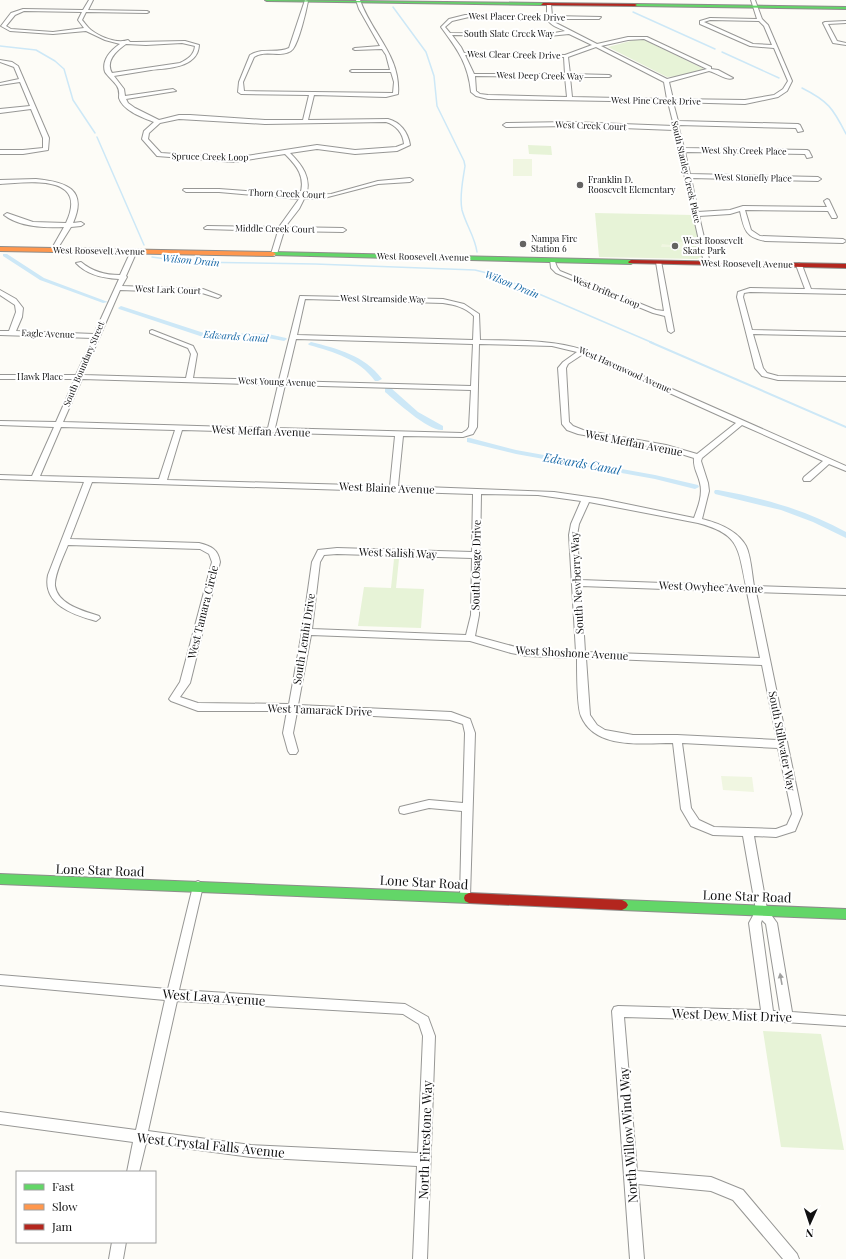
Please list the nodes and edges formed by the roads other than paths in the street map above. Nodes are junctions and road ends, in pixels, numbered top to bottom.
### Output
1 (91, 0) edge
2 (97, 0) edge
3 (267, 0) edge
4 (306, 1) edge
5 (358, 1) edge
6 (432, 1) edge
7 (494, 2) edge
8 (512, 2) edge
9 (549, 4) junction
10 (754, 4) edge
11 (846, 8) edge
12 (84, 11) junction
13 (90, 11) junction
14 (147, 12) dead end
15 (550, 17) junction
16 (599, 18) dead end
17 (760, 20) junction
18 (83, 22) junction
19 (846, 22) edge
20 (87, 29) junction
21 (447, 32) junction
22 (570, 32) junction
23 (131, 39) dead end
24 (124, 42) junction
25 (846, 44) edge
26 (596, 46) junction
27 (383, 47) junction
28 (776, 47) junction
29 (355, 49) dead end
30 (462, 54) junction
31 (566, 56) junction
32 (0, 61) edge
33 (709, 70) junction
34 (352, 71) dead end
35 (394, 72) junction
36 (110, 75) junction
37 (472, 75) junction
38 (609, 76) dead end
39 (568, 77) junction
40 (731, 78) dead end
41 (22, 80) junction
42 (666, 81) junction
43 (0, 84) edge
44 (173, 91) dead end
45 (312, 94) junction
46 (478, 96) joint
47 (122, 98) junction
48 (766, 98) junction
49 (570, 99) junction
50 (670, 101) junction
51 (774, 101) dead end
52 (33, 106) junction
53 (0, 111) edge
54 (305, 121) junction
55 (158, 122) junction
56 (506, 125) dead end
57 (675, 126) junction
58 (798, 126) dead end
59 (680, 150) junction
60 (0, 152) edge
61 (807, 152) dead end
62 (287, 153) junction
63 (687, 176) junction
64 (410, 180) dead end
65 (818, 180) dead end
66 (0, 182) edge
67 (186, 190) dead end
68 (302, 197) junction
69 (827, 201) dead end
70 (742, 209) junction
71 (831, 209) junction
72 (696, 214) junction
73 (7, 215) dead end
74 (834, 217) dead end
75 (81, 224) dead end
76 (68, 226) junction
77 (207, 228) dead end
78 (282, 229) junction
79 (343, 230) dead end
80 (840, 234) dead end
81 (843, 241) junction
82 (846, 248) edge
83 (0, 249) edge
84 (54, 250) junction
85 (134, 251) junction
86 (274, 254) junction
87 (552, 260) junction
88 (659, 262) junction
89 (79, 263) dead end
90 (707, 263) junction
91 (800, 265) junction
92 (846, 266) edge
93 (124, 277) junction
94 (118, 288) junction
95 (0, 292) edge
96 (809, 292) junction
97 (846, 292) edge
98 (218, 296) dead end
99 (668, 314) junction
100 (671, 331) dead end
101 (12, 332) junction
102 (152, 332) dead end
103 (750, 332) junction
104 (0, 333) edge
105 (846, 334) edge
106 (96, 336) junction
107 (293, 337) junction
108 (476, 342) junction
109 (582, 351) junction
110 (0, 377) edge
111 (79, 377) junction
112 (189, 379) junction
113 (846, 380) edge
114 (282, 382) junction
115 (475, 388) junction
116 (742, 422) junction
117 (0, 423) edge
118 (58, 425) junction
119 (179, 428) junction
120 (271, 431) junction
121 (399, 434) junction
122 (698, 457) junction
123 (828, 461) junction
124 (846, 469) edge
125 (0, 477) edge
126 (35, 478) junction
127 (807, 479) dead end
128 (89, 480) junction
129 (162, 482) junction
130 (394, 489) junction
131 (477, 491) junction
132 (586, 499) junction
133 (697, 522) junction
134 (734, 536) joint
135 (65, 542) junction
136 (321, 552) joint
137 (476, 556) junction
138 (576, 583) junction
139 (751, 588) junction
140 (846, 592) edge
141 (96, 618) dead end
142 (306, 632) junction
143 (470, 638) junction
144 (581, 655) junction
145 (766, 662) junction
146 (174, 699) joint
147 (293, 708) junction
148 (677, 740) junction
149 (782, 744) junction
150 (293, 751) dead end
151 (467, 808) junction
152 (404, 810) dead end
153 (748, 832) junction
154 (0, 879) edge
155 (198, 886) junction
156 (464, 897) junction
157 (762, 910) junction
158 (846, 914) edge
159 (0, 980) edge
160 (172, 995) junction
161 (618, 1011) joint
162 (768, 1016) junction
163 (788, 1017) junction
164 (846, 1021) edge
165 (424, 1022) joint
166 (0, 1118) edge
167 (140, 1138) junction
168 (424, 1160) junction
169 (133, 1171) edge
170 (631, 1177) junction
171 (119, 1243) edge
172 (116, 1259) edge
173 (420, 1259) edge
174 (637, 1259) edge
175 (792, 1259) edge

1 - 12 street
2 - 13 street
3 - 4 main road
4 - 5 main road
4 - 45 street
5 - 6 main road
5 - 27 street
6 - 7 main road
7 - 8 main road
8 - 9 main road
9 - 10 main road
9 - 15 street
10 - 11 main road
10 - 17 street, West Pine Creek Drive
12 - 13 street
12 - 18 street
12 - 20 street
13 - 14 street
13 - 18 street
15 - 16 street, West Placer Creek Drive
15 - 21 street, West Placer Creek Drive
15 - 22 street
17 - 28 street, West Pine Creek Drive
17 - 28 street
18 - 20 street
19 - 25 street
20 - 24 street
21 - 22 street, South Slate Creek Way
21 - 30 street, South Slate Creek Way
22 - 26 street
23 - 24 street
24 - 36 street
24 - 36 street
26 - 31 street
26 - 33 street
26 - 42 street
27 - 29 street
27 - 35 street
28 - 48 street, West Pine Creek Drive
30 - 31 street, West Clear Creek Drive
30 - 37 street, South Slate Creek Way
31 - 39 street
32 - 41 street
33 - 40 street
33 - 42 street
34 - 35 street
35 - 45 street
36 - 47 street
37 - 39 street, West Deep Creek Way
37 - 46 street, South Slate Creek Way
38 - 39 street, West Deep Creek Way
39 - 49 street
41 - 43 street
41 - 52 street
42 - 50 street, South Stanley Creek Place
44 - 47 street
45 - 54 street
46 - 49 street, West Pine Creek Drive
47 - 55 street
48 - 50 street, West Pine Creek Drive
48 - 51 street
49 - 50 street, West Pine Creek Drive
50 - 57 street, South Stanley Creek Place
52 - 53 street
52 - 60 street
54 - 55 street, Spruce Creek Loop
54 - 62 street, Spruce Creek Loop
55 - 62 street, Spruce Creek Loop
56 - 57 street, West Creek Court
57 - 58 street, West Creek Court
57 - 59 street, South Stanley Creek Place
59 - 61 street, West Shy Creek Place
59 - 63 street, South Stanley Creek Place
62 - 68 street
63 - 65 street, West Stonefly Place
63 - 72 street, South Stanley Creek Place
64 - 68 street, Thorn Creek Court
66 - 76 street
67 - 68 street, Thorn Creek Court
68 - 78 street
69 - 71 street
70 - 71 street
70 - 72 street
70 - 81 street
71 - 74 street
72 - 90 street, South Stanley Creek Place
73 - 76 street
75 - 76 street
76 - 84 street
77 - 78 street, Middle Creek Court
78 - 79 street, Middle Creek Court
78 - 86 street
80 - 81 street
81 - 82 street
83 - 84 main road, West Roosevelt Avenue
84 - 85 main road, West Roosevelt Avenue
85 - 86 main road, West Roosevelt Avenue
85 - 93 street, South Boundary Street
86 - 87 main road, West Roosevelt Avenue
87 - 88 main road, West Roosevelt Avenue
87 - 99 street, West Drifter Loop
88 - 90 main road, West Roosevelt Avenue
88 - 99 street
89 - 93 street
90 - 91 main road, West Roosevelt Avenue
91 - 92 main road, West Roosevelt Avenue
91 - 96 street
93 - 94 street, South Boundary Street
94 - 98 street, West Lark Court
94 - 106 street, South Boundary Street
95 - 101 street
96 - 97 street
96 - 103 street
99 - 100 street
101 - 104 street, Eagle Avenue
101 - 106 street, Eagle Avenue
102 - 112 street
103 - 105 street
103 - 113 street
106 - 111 street, South Boundary Street
107 - 108 street, West Havenwood Avenue
107 - 108 street, West Streamside Way
107 - 114 street
108 - 109 street, West Havenwood Avenue
108 - 115 street
109 - 116 street, West Havenwood Avenue
109 - 122 street, West Meffan Avenue
110 - 111 street, Hawk Place
111 - 112 street, West Young Avenue
111 - 118 street, South Boundary Street
112 - 114 street, West Young Avenue
114 - 115 street, West Young Avenue
114 - 120 street
115 - 121 street, West Meffan Avenue
116 - 122 street
116 - 123 street, West Havenwood Avenue
117 - 118 street, West Meffan Avenue
118 - 119 street, West Meffan Avenue
118 - 126 street, South Boundary Street
119 - 120 street, West Meffan Avenue
119 - 129 street
120 - 121 street, West Meffan Avenue
121 - 130 street
122 - 133 street
123 - 124 street, West Havenwood Avenue
123 - 127 street
125 - 126 street, West Blaine Avenue
126 - 128 street, West Blaine Avenue
128 - 129 street, West Blaine Avenue
128 - 135 street
129 - 130 street, West Blaine Avenue
130 - 131 street, West Blaine Avenue
131 - 132 street, West Blaine Avenue
131 - 137 street, South Osage Drive
132 - 133 street, West Blaine Avenue
132 - 138 street, South Newberry Way
133 - 134 street, West Blaine Avenue
134 - 139 street, South Stillwater Way
135 - 141 street
135 - 146 street, West Tamara Circle
136 - 137 street, West Salish Way
136 - 142 street, South Lemhi Drive
137 - 143 street, South Osage Drive
138 - 139 street, West Owyhee Avenue
138 - 144 street, South Newberry Way
139 - 140 street, West Owyhee Avenue
139 - 145 street, South Stillwater Way
142 - 143 street, West Shoshone Avenue
142 - 147 street, South Lemhi Drive
143 - 144 street, West Shoshone Avenue
144 - 145 street, West Shoshone Avenue
144 - 148 street, South Newberry Way
145 - 149 street, South Stillwater Way
146 - 147 street, West Tamarack Drive
147 - 150 street, South Lemhi Drive
147 - 151 street, West Tamarack Drive
148 - 149 street, South Newberry Way
148 - 153 street
149 - 153 street, South Stillwater Way
151 - 152 street
151 - 156 street
153 - 157 street
154 - 155 main road, Lone Star Road
155 - 156 main road, Lone Star Road
155 - 160 street
156 - 157 main road, Lone Star Road
157 - 158 main road, Lone Star Road
157 - 162 street
163 -> 157 street
159 - 160 street, West Lava Avenue
160 - 165 street, West Lava Avenue
160 - 167 street
161 - 162 street, West Dew Mist Drive
161 - 170 street, North Willow Wind Way
162 - 163 street, West Dew Mist Drive
163 - 164 street, West Dew Mist Drive
165 - 168 street, North Firestone Way
166 - 167 street, West Crystal Falls Avenue
167 - 168 street, West Crystal Falls Avenue
167 - 169 street
168 - 173 street, North Firestone Way
170 - 174 street, North Willow Wind Way
170 - 175 street
171 - 172 street

